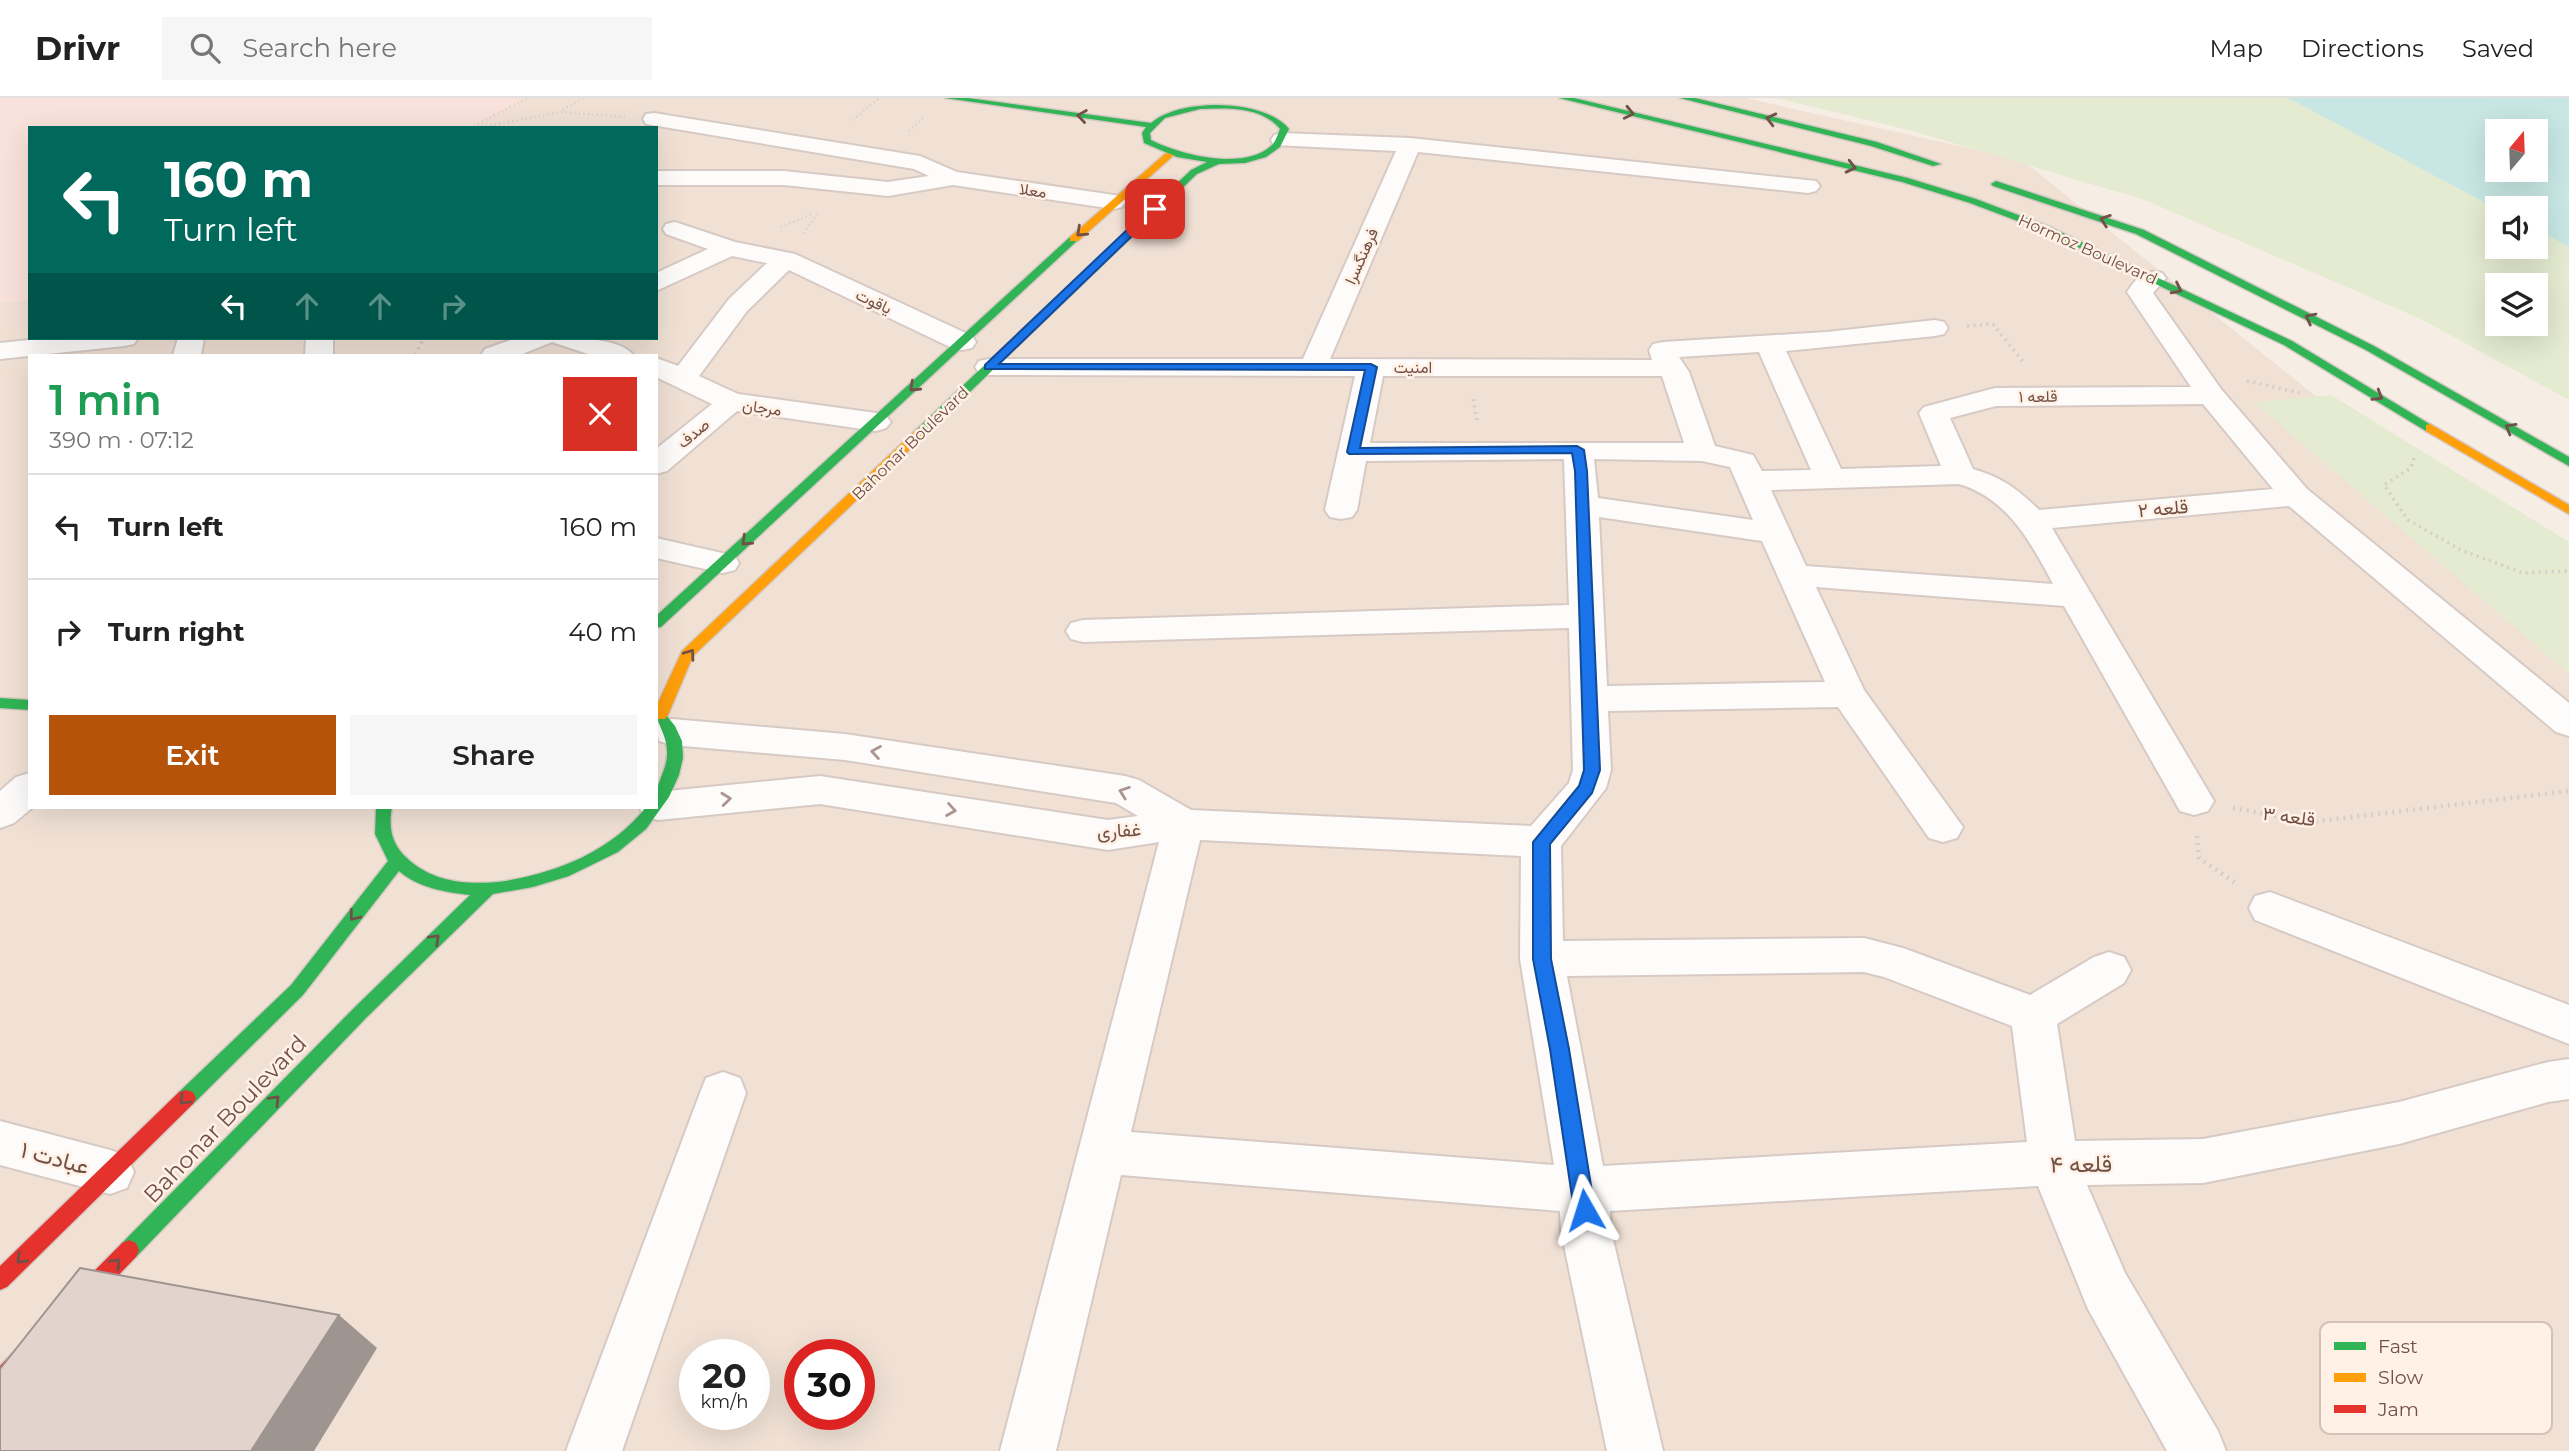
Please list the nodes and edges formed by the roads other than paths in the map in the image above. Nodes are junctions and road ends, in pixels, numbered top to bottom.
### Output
1 (949, 98) edge
2 (1271, 98) edge
3 (1604, 98) edge
4 (1568, 99) edge
5 (1673, 101) edge
6 (1221, 102) edge
7 (1261, 112) junction
8 (654, 119) road end
9 (1670, 122) junction
10 (1149, 125) junction
11 (1283, 141) junction
12 (1410, 145) junction
13 (1169, 155) junction
14 (1215, 162) junction
15 (1952, 169) dead end
16 (658, 178) edge
17 (952, 178) junction
18 (1978, 178) dead end
19 (1808, 186) dead end
20 (1114, 202) junction
21 (675, 229) dead end
22 (729, 248) junction
23 (786, 259) junction
24 (2153, 278) junction
25 (658, 282) edge
26 (1935, 328) road end
27 (105, 340) edge
28 (536, 340) edge
29 (569, 340) edge
30 (962, 342) junction
31 (1769, 343) junction
32 (0, 351) edge
33 (498, 354) edge
34 (616, 354) edge
35 (658, 367) edge
36 (989, 367) junction
37 (1313, 367) junction
38 (1371, 367) junction
39 (1669, 368) junction
40 (682, 380) junction
41 (2211, 394) junction
42 (731, 402) junction
43 (876, 422) junction
44 (669, 439) edge
45 (1577, 450) junction
46 (1353, 452) junction
47 (1702, 453) junction
48 (658, 460) edge
49 (2569, 461) edge
50 (1960, 475) junction
51 (1830, 479) junction
52 (1749, 481) junction
53 (2296, 496) junction
54 (1582, 505) junction
55 (1340, 510) dead end
56 (2569, 510) edge
57 (2030, 520) junction
58 (1773, 533) junction
59 (658, 548) edge
60 (723, 562) junction
61 (1793, 575) junction
62 (2076, 596) junction
63 (1586, 616) junction
64 (658, 622) edge
65 (1083, 631) dead end
66 (1848, 694) junction
67 (1590, 699) junction
68 (0, 703) edge
69 (28, 705) edge
70 (663, 720) edge
71 (2569, 723) edge
72 (28, 789) edge
73 (2194, 801) road end
74 (658, 806) joint
75 (383, 809) edge
76 (655, 809) edge
77 (0, 813) edge
78 (1184, 824) junction
79 (1943, 827) dead end
80 (1541, 842) junction
81 (396, 862) junction
82 (486, 890) junction
83 (2270, 908) road end
84 (1542, 959) junction
85 (2109, 970) dead end
86 (2033, 1014) junction
87 (2569, 1025) edge
88 (2569, 1079) edge
89 (723, 1093) dead end
90 (0, 1143) edge
91 (1102, 1152) junction
92 (2054, 1164) junction
93 (110, 1172) junction
94 (1584, 1190) junction
95 (0, 1280) edge
96 (0, 1382) edge
97 (594, 1451) edge
98 (1028, 1451) edge
99 (1635, 1451) edge
100 (2198, 1451) edge

10 -> 1 main road
2 - 7 main road
3 - 4 main road
4 -> 9 main road, Hormoz Boulevard
5 - 9 main road
15 -> 5 main road
6 - 7 main road
6 - 10 main road
7 - 11 main road
8 - 17 street
9 -> 24 main road, Hormoz Boulevard
10 - 13 main road
11 - 12 street
11 - 14 main road
12 - 19 street
12 - 37 street, فرهنگسرا
13 - 14 main road
13 - 20 main road, Bahonar Boulevard
14 - 36 main road, Bahonar Boulevard
16 - 17 street
17 - 20 street, معلا
49 -> 18 main road, Hormoz Boulevard
20 -> 30 main road, Bahonar Boulevard
21 - 22 street, یاقوت
22 - 23 street, یاقوت
22 - 25 street
23 - 30 street, یاقوت
23 - 40 street
24 - 41 street
24 -> 56 main road, Hormoz Boulevard
26 - 31 street
27 - 32 street
28 - 33 street
29 - 34 street
30 -> 43 main road, Bahonar Boulevard
31 - 39 street
31 - 51 street
35 - 40 street, مرجان
36 - 37 street, امنیت
70 -> 36 main road, Bahonar Boulevard
37 - 38 street, امنیت
38 - 39 street, امنیت
38 - 46 street
39 - 47 street
40 - 42 street, مرجان
41 - 50 street, قلعه ۱
41 - 53 street
42 - 43 street, مرجان
42 - 44 street, صدف
43 -> 60 main road, Bahonar Boulevard
44 - 48 street, صدف
45 - 46 street
45 - 47 street
45 - 54 street
46 - 55 street
47 - 52 street
50 - 51 street
50 - 57 street
51 - 52 street
52 - 58 street
53 - 57 street, قلعه ۲
53 - 71 street
54 - 58 street
54 - 63 street
57 - 62 street
58 - 61 street
59 - 60 street
60 - 64 main road, Bahonar Boulevard
61 - 62 street
61 - 66 street
62 - 73 street
63 - 65 street
63 - 67 street
66 - 67 street
66 - 79 street
67 - 80 street
68 - 69 main road
70 - 74 main road
78 -> 70 street
72 - 77 street
74 -> 78 street, غفاری
75 - 81 main road
76 - 82 main road
78 - 80 street, غفاری
78 - 91 street
80 - 84 street
81 - 82 main road
81 -> 93 main road, Bahonar Boulevard
96 -> 82 main road, Bahonar Boulevard
83 - 87 street
84 - 86 street
84 - 94 street
85 - 86 street
86 - 92 street
88 - 92 street, قلعه ۴
89 - 97 street
90 - 93 street, عبادت ۱
91 - 94 street, قلعه ۴
91 - 98 street
92 - 94 street, قلعه ۴
92 - 100 street
93 -> 95 main road, Bahonar Boulevard
94 - 99 street

